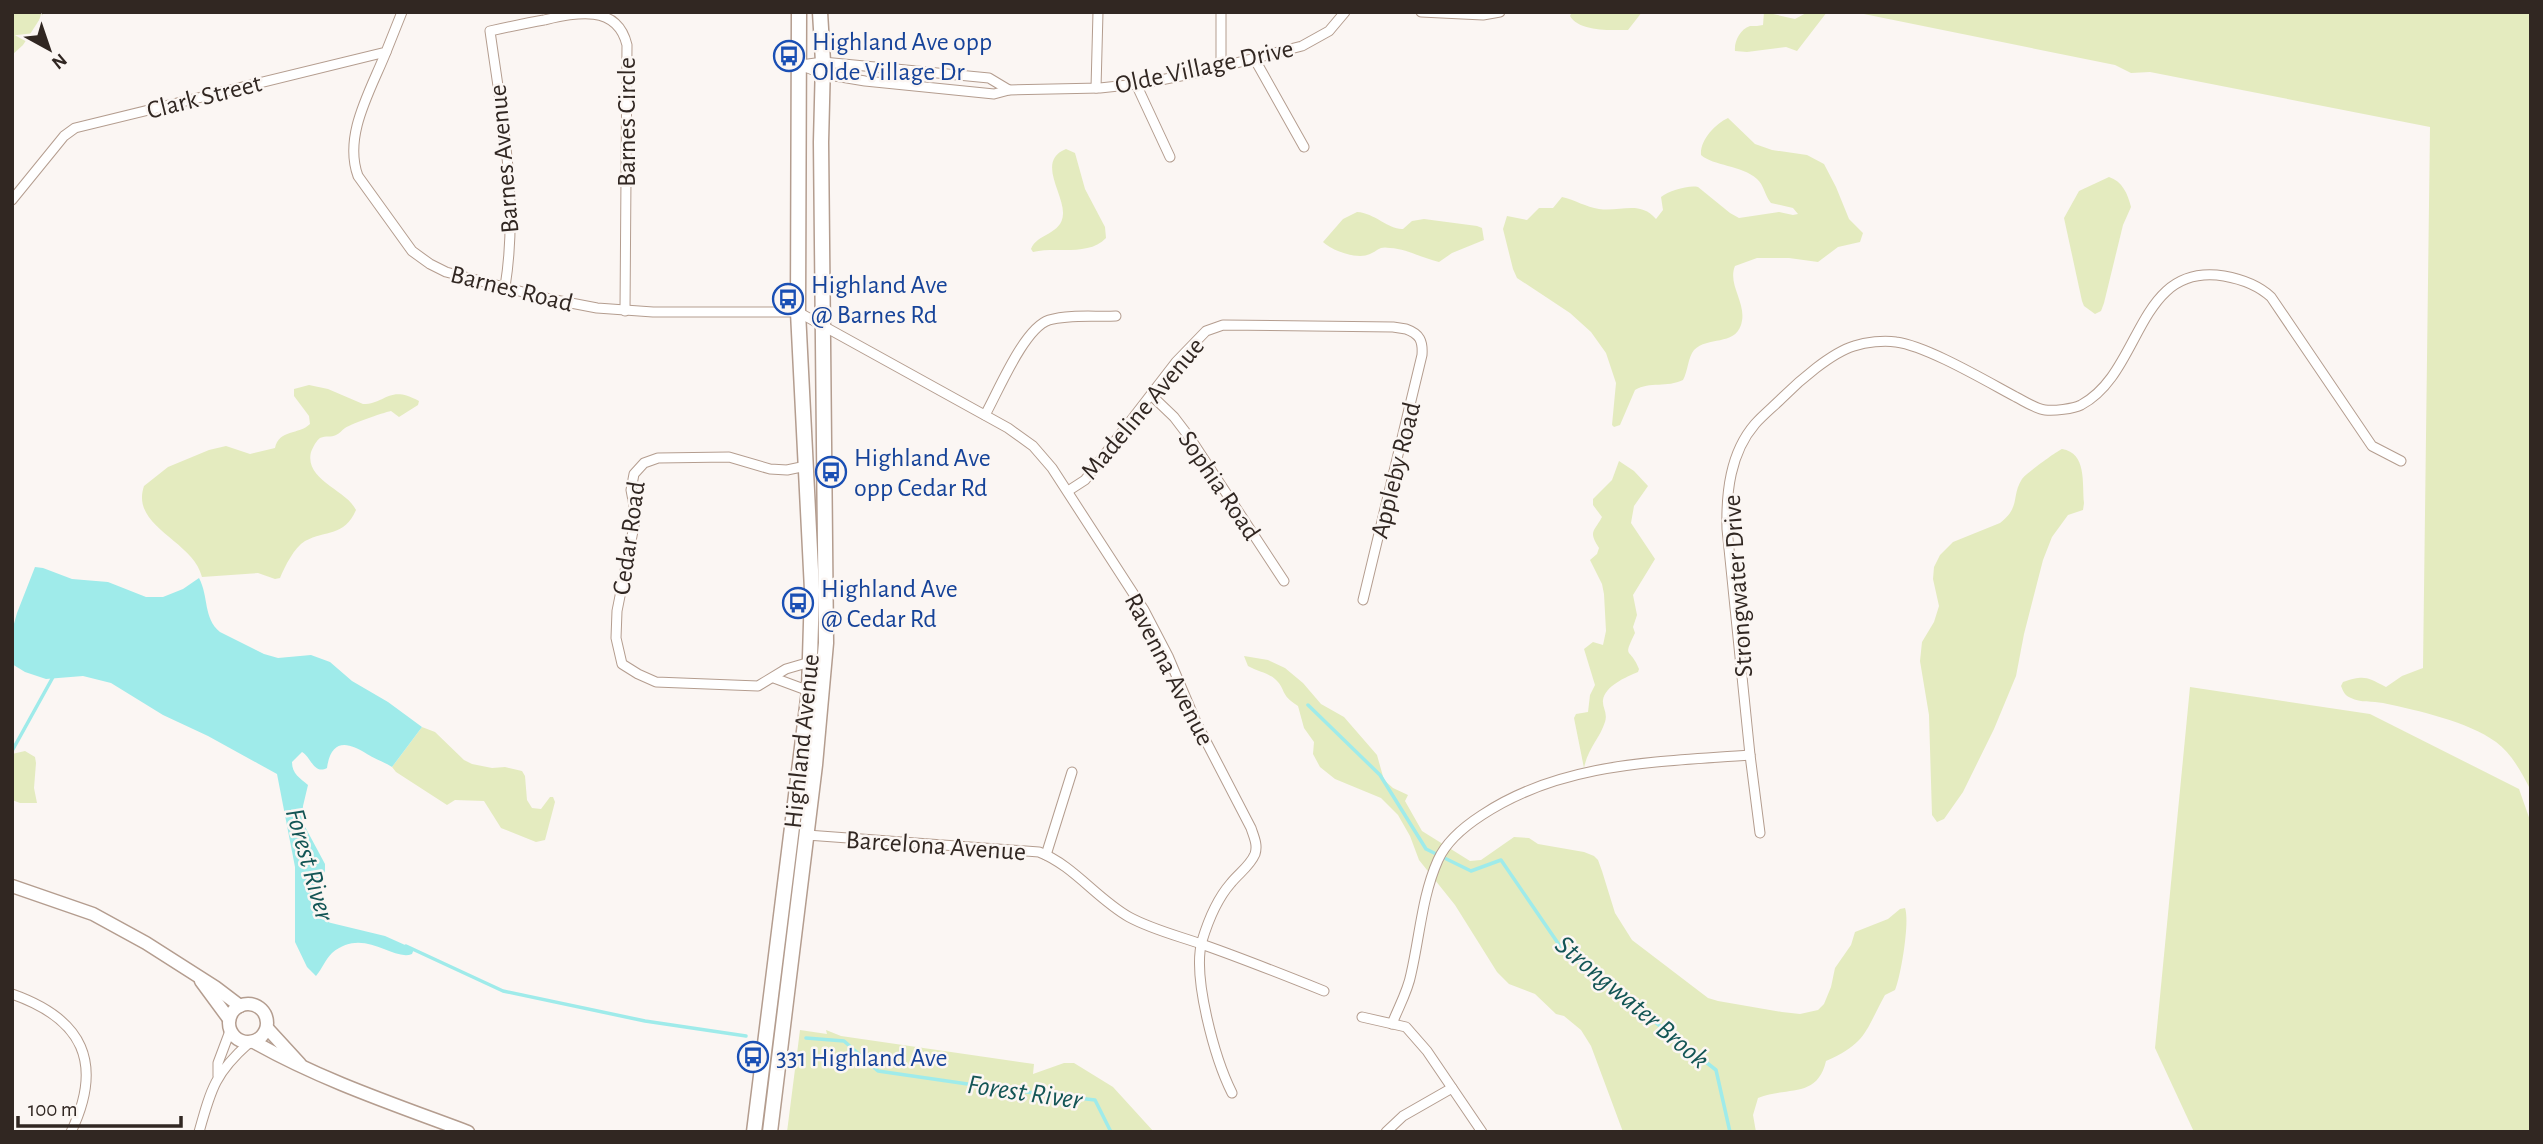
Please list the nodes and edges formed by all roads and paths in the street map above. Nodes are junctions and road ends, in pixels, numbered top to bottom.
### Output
1 (402, 12) edge
2 (799, 12) edge
3 (820, 12) edge
4 (1098, 12) edge
5 (1222, 12) edge
6 (1345, 12) edge
7 (1421, 12) edge
8 (1500, 12) edge
9 (490, 31) joint
10 (386, 52) junction
11 (1254, 58) junction
12 (800, 65) junction
13 (1221, 67) junction
14 (823, 68) junction
15 (1136, 84) junction
16 (1097, 88) junction
17 (1009, 90) junction
18 (1304, 147) dead end
19 (1170, 157) dead end
20 (12, 200) edge
21 (505, 288) junction
22 (625, 311) junction
23 (798, 312) junction
24 (1116, 316) dead end
25 (822, 323) junction
26 (1422, 340) joint
27 (1151, 395) junction
28 (985, 415) junction
29 (2401, 461) dead end
30 (806, 466) junction
31 (1068, 491) junction
32 (1284, 580) dead end
33 (1363, 600) dead end
34 (810, 662) junction
35 (774, 678) junction
36 (809, 691) junction
37 (1750, 755) junction
38 (1072, 772) dead end
39 (1760, 833) dead end
40 (807, 835) junction
41 (1046, 855) junction
42 (12, 886) edge
43 (1201, 944) junction
44 (198, 978) junction
45 (1324, 991) dead end
46 (12, 994) edge
47 (240, 1006) junction
48 (1362, 1017) dead end
49 (1392, 1024) junction
50 (230, 1025) junction
51 (267, 1028) junction
52 (252, 1042) junction
53 (300, 1064) junction
54 (218, 1076) junction
55 (1452, 1088) junction
56 (1232, 1093) dead end
57 (71, 1132) edge
58 (198, 1132) edge
59 (468, 1132) edge
60 (754, 1132) edge
61 (770, 1132) edge
62 (1386, 1132) edge
63 (1482, 1132) edge

1 - 10 street
2 - 12 main road, Highland Avenue
3 - 14 main road, Highland Avenue
4 - 16 street
5 - 13 street
6 - 11 street, Olde Village Drive
7 - 8 street
9 - 21 street, Barnes Avenue
9 - 22 street, Barnes Circle
10 - 20 street, Clark Street
10 - 21 street, Barnes Road
11 - 13 street, Olde Village Drive
11 - 18 street
12 - 14 street, Olde Village Drive
12 - 23 main road, Highland Avenue
13 - 15 street, Olde Village Drive
14 - 17 street, Olde Village Drive
14 - 17 street, Olde Village Drive
14 - 25 main road, Highland Avenue
15 - 16 street, Olde Village Drive
15 - 19 street
16 - 17 street, Olde Village Drive
21 - 22 street, Barnes Road
22 - 23 street, Barnes Road
23 - 25 street, Ravenna Avenue
23 - 30 main road, Highland Avenue
24 - 28 street
25 - 28 street, Ravenna Avenue
25 - 40 main road, Highland Avenue
26 - 27 street, Madeline Avenue
26 - 33 street, Appleby Road
27 - 31 street, Madeline Avenue
27 - 32 street, Sophia Road
28 - 31 street, Ravenna Avenue
29 - 37 street, Strongwater Drive
30 - 34 main road, Highland Avenue
30 - 35 street, Cedar Road
31 - 43 street, Ravenna Avenue
34 - 35 street, Cedar Road
34 - 36 main road, Highland Avenue
35 - 36 street
36 - 60 main road, Highland Avenue
37 - 39 street, Strongwater Drive
37 - 49 street
38 - 41 street
40 - 41 street, Barcelona Avenue
40 - 61 main road, Highland Avenue
41 - 43 street, Barcelona Avenue
42 - 44 street
43 - 45 street, Barcelona Avenue
43 - 56 street, Ravenna Avenue
44 - 47 street
44 - 50 street
46 - 57 street
47 - 50 street
47 - 51 street
48 - 49 street
49 - 55 street
50 - 52 street
50 - 54 street
51 - 52 street
51 - 53 street
52 - 53 street
52 - 54 street
53 - 59 street
54 - 58 street
55 - 62 street
55 - 63 street

